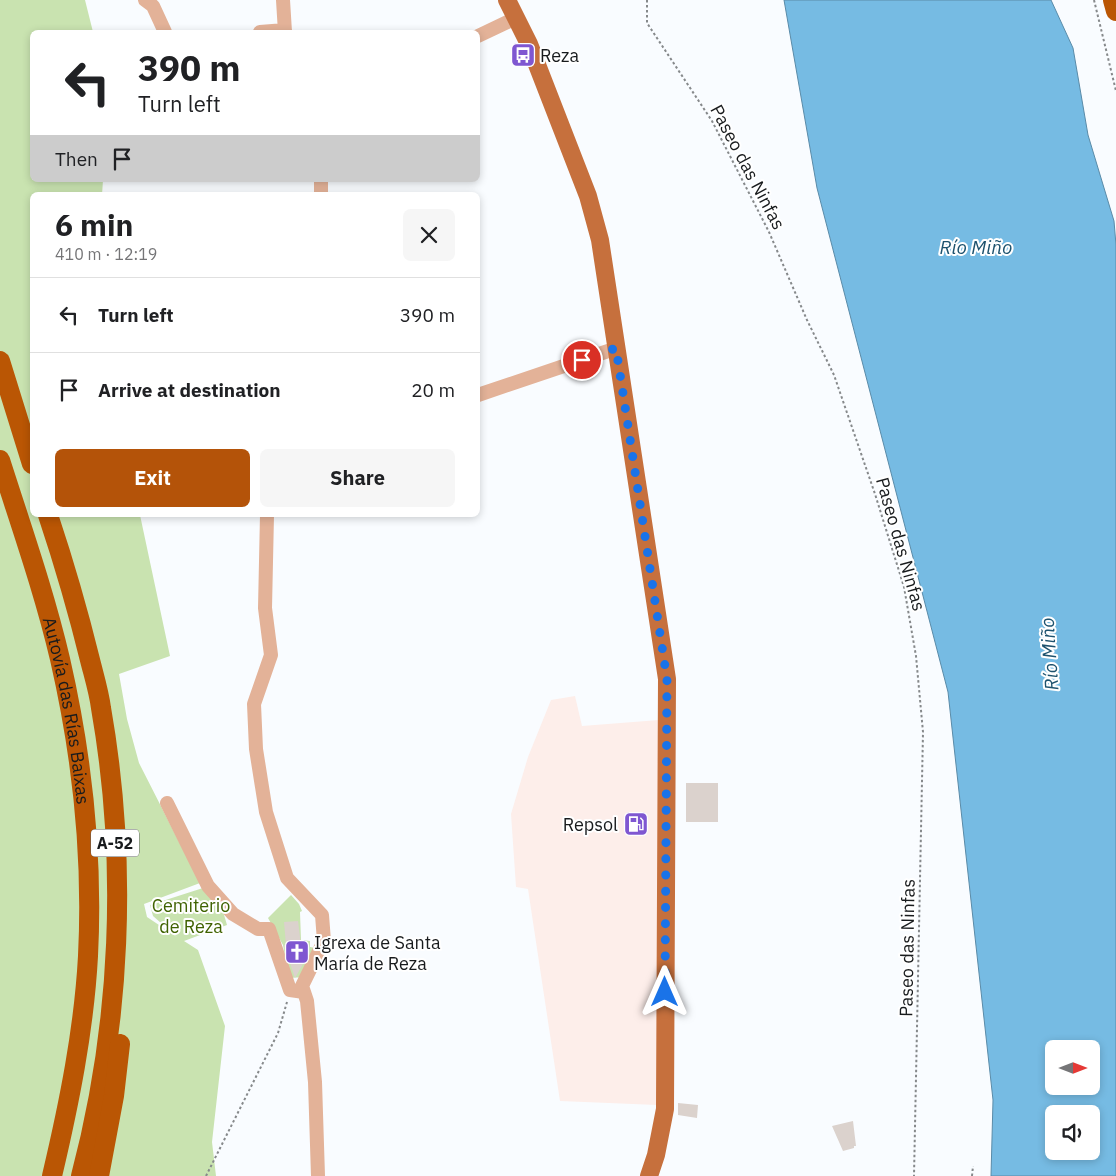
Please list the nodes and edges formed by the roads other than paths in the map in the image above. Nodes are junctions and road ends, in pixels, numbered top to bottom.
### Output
1 (145, 0) edge
2 (283, 0) edge
3 (507, 0) edge
4 (1113, 0) edge
5 (1116, 11) edge
6 (516, 18) junction
7 (164, 30) edge
8 (285, 30) edge
9 (480, 35) edge
10 (616, 348) junction
11 (0, 361) edge
12 (480, 394) edge
13 (30, 458) edge
14 (0, 460) edge
15 (49, 517) edge
16 (267, 517) edge
17 (75, 600) junction
18 (167, 803) dead end
19 (304, 992) junction
20 (82, 1009) junction
21 (41, 1176) edge
22 (52, 1176) edge
23 (81, 1176) edge
24 (99, 1176) edge
25 (318, 1176) edge
26 (649, 1176) edge

1 - 7 street
2 - 8 street
3 - 6 main road
4 - 5 highway
6 - 9 street
6 - 10 main road
10 - 12 street
10 - 26 main road
11 - 13 highway
14 - 20 highway, Autovía das Rías Baixas / A-52
15 - 17 highway, Autovía das Rías Baixas / A-52
16 - 19 street
17 - 23 highway, Autovía das Rías Baixas / A-52
17 - 24 highway
18 - 19 street
19 - 25 street
20 - 21 highway
20 - 22 highway, Autovía das Rías Baixas / A-52

